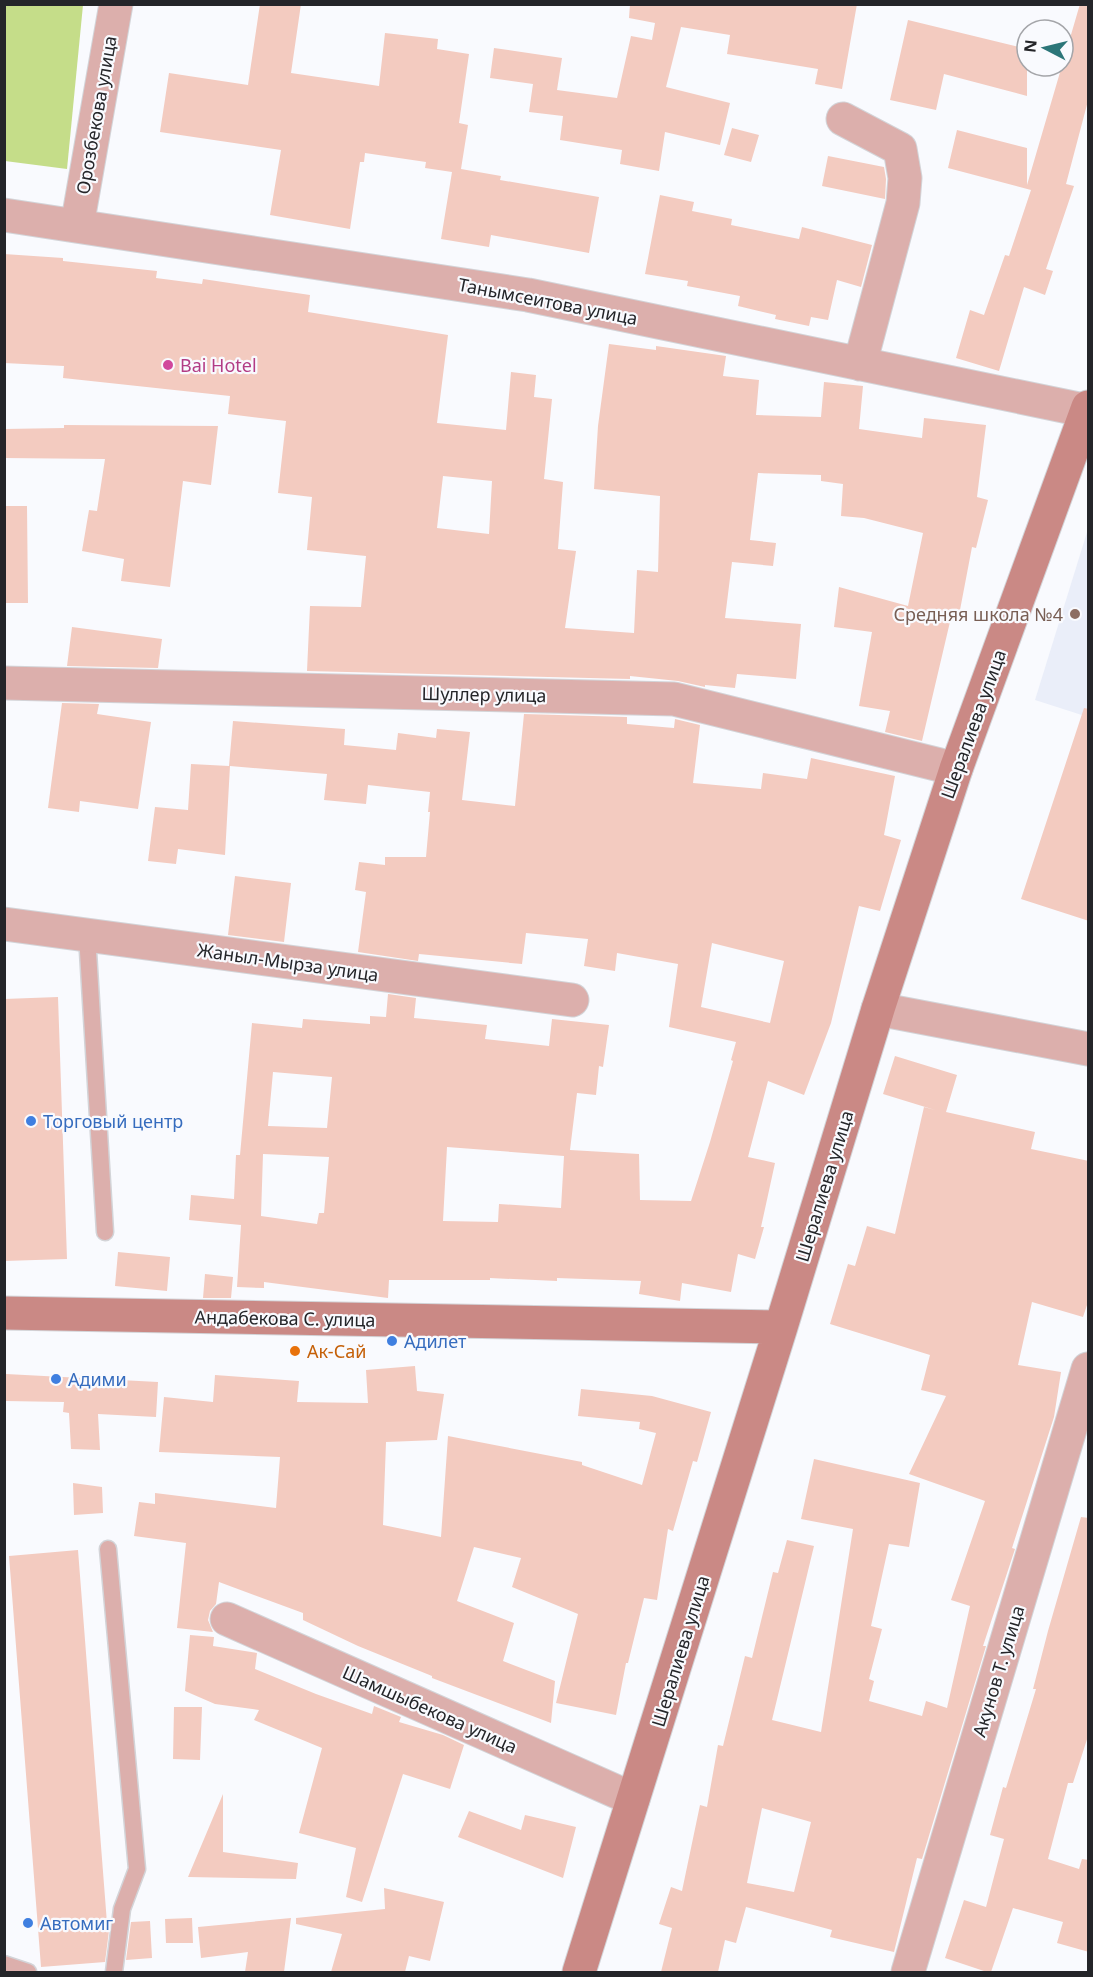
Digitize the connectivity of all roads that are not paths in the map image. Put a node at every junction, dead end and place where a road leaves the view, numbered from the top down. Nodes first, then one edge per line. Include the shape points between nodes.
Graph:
1 (116, 4) edge
2 (843, 119) dead end
3 (4, 215) edge
4 (77, 226) junction
5 (860, 364) junction
6 (1088, 409) edge
7 (4, 683) edge
8 (956, 768) junction
9 (4, 924) edge
10 (87, 935) junction
11 (572, 1000) dead end
12 (878, 1009) junction
13 (1089, 1049) edge
14 (105, 1232) dead end
15 (4, 1313) edge
16 (781, 1327) junction
17 (1089, 1369) edge
18 (108, 1549) dead end
19 (227, 1619) dead end
20 (633, 1799) junction
21 (4, 1964) edge
22 (28, 1972) edge
23 (114, 1972) edge
24 (579, 1972) edge
25 (908, 1972) edge

1 - 4 street, Орозбекова улица
2 - 5 street via 900,149 905,178 903,203
3 - 4 street, Танымсеитова улица
4 - 5 street, Танымсеитова улица via 528,295
5 - 6 street, Танымсеитова улица
6 - 8 street, Шералиева улица
7 - 8 street, Шуллер улица via 674,699
8 - 12 street, Шералиева улица
9 - 10 street, Жаныл-Мырза улица
10 - 11 street, Жаныл-Мырза улица
10 - 14 lane
12 - 13 street
12 - 16 street, Шералиева улица
15 - 16 street, Андабекова С. улица
16 - 20 street, Шералиева улица
17 - 25 street, Акунов Т. улица
18 - 23 lane via 137,1869 122,1909
19 - 20 street, Шамшыбекова улица
20 - 24 street, Шералиева улица
21 - 22 lane

